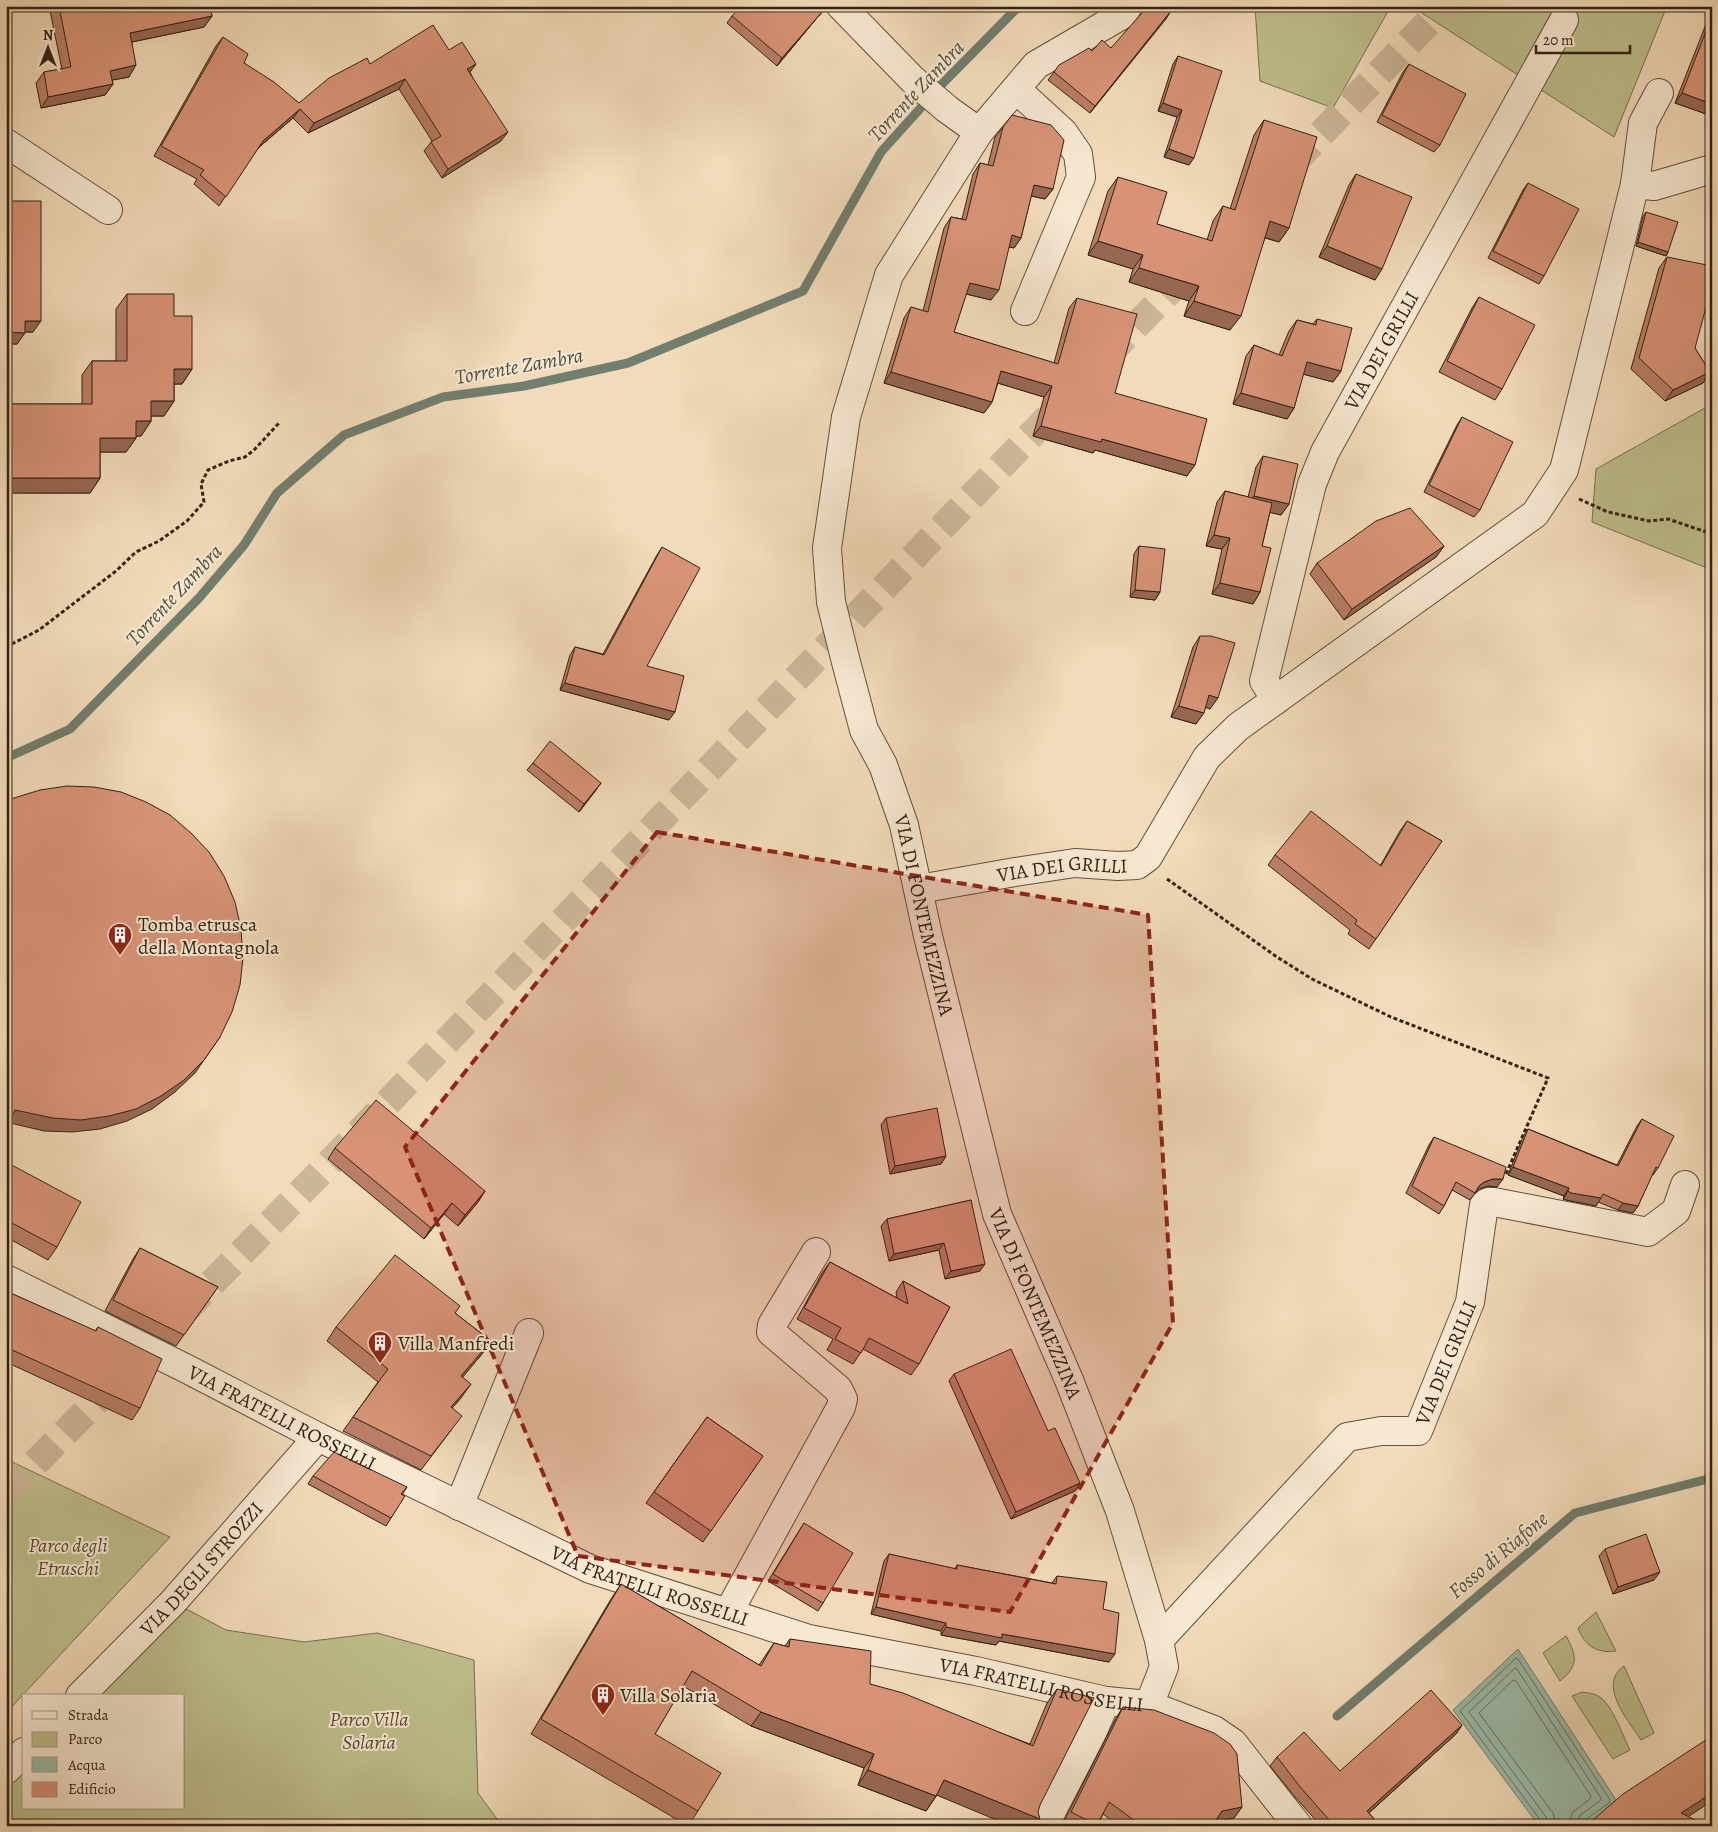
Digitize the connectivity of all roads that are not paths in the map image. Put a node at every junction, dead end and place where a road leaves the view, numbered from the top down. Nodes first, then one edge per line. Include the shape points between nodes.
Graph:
1 (841, 6) edge
2 (1128, 6) edge
3 (1564, 20) dead end
4 (1016, 89) junction
5 (1659, 93) dead end
6 (979, 132) junction
7 (6, 143) edge
8 (1712, 169) edge
9 (1635, 184) junction
10 (108, 210) dead end
11 (1025, 311) dead end
12 (1276, 700) junction
13 (919, 889) junction
14 (1685, 1185) dead end
15 (816, 1252) dead end
16 (6, 1279) edge
17 (528, 1333) dead end
18 (318, 1437) junction
19 (459, 1506) junction
20 (728, 1613) junction
21 (1159, 1640) junction
22 (82, 1694) edge
23 (1106, 1701) junction
24 (1149, 1705) junction
25 (22, 1754) edge
26 (6, 1770) edge
27 (1044, 1826) edge
28 (1298, 1826) edge

1 - 6 street via 913,80
2 - 4 street, VIA DI FONTEMEZZINA via 1122,14 1036,65
3 - 12 street, VIA DEI GRILLI via 1325,452 1312,484 1264,681
4 - 6 street, VIA DI FONTEMEZZINA
4 - 11 street via 1063,132 1078,154 1082,177
5 - 9 street, VIA DEI GRILLI via 1643,123
6 - 13 street, VIA DI FONTEMEZZINA via 889,275 846,416 827,548 831,602 864,730 883,765 904,825
7 - 10 street
8 - 9 street via 1654,186
9 - 12 street, VIA DEI GRILLI via 1564,470 1535,514
12 - 13 street, VIA DEI GRILLI via 1238,728 1207,757 1148,857 1137,865 1075,863
13 - 21 street, VIA DI FONTEMEZZINA via 943,1001 997,1214 1069,1380 1120,1511
14 - 21 street, VIA DEI GRILLI via 1676,1211 1648,1232 1494,1202 1484,1205 1470,1302 1418,1432 1381,1432 1347,1437
15 - 20 street via 772,1325 771,1332 838,1389 841,1407
16 - 18 street, VIA FRATELLI ROSSELLI
17 - 19 street
18 - 19 street, VIA FRATELLI ROSSELLI
18 - 22 street, VIA DEGLI STROZZI via 173,1602
19 - 20 street, VIA FRATELLI ROSSELLI via 590,1570
20 - 23 street, VIA FRATELLI ROSSELLI via 809,1639 976,1671
21 - 24 street, VIA DI FONTEMEZZINA via 1164,1667
23 - 24 street, VIA FRATELLI ROSSELLI
23 - 27 street
24 - 28 street, VIA FRATELLI ROSSELLI via 1214,1730 1233,1743
25 - 26 street

